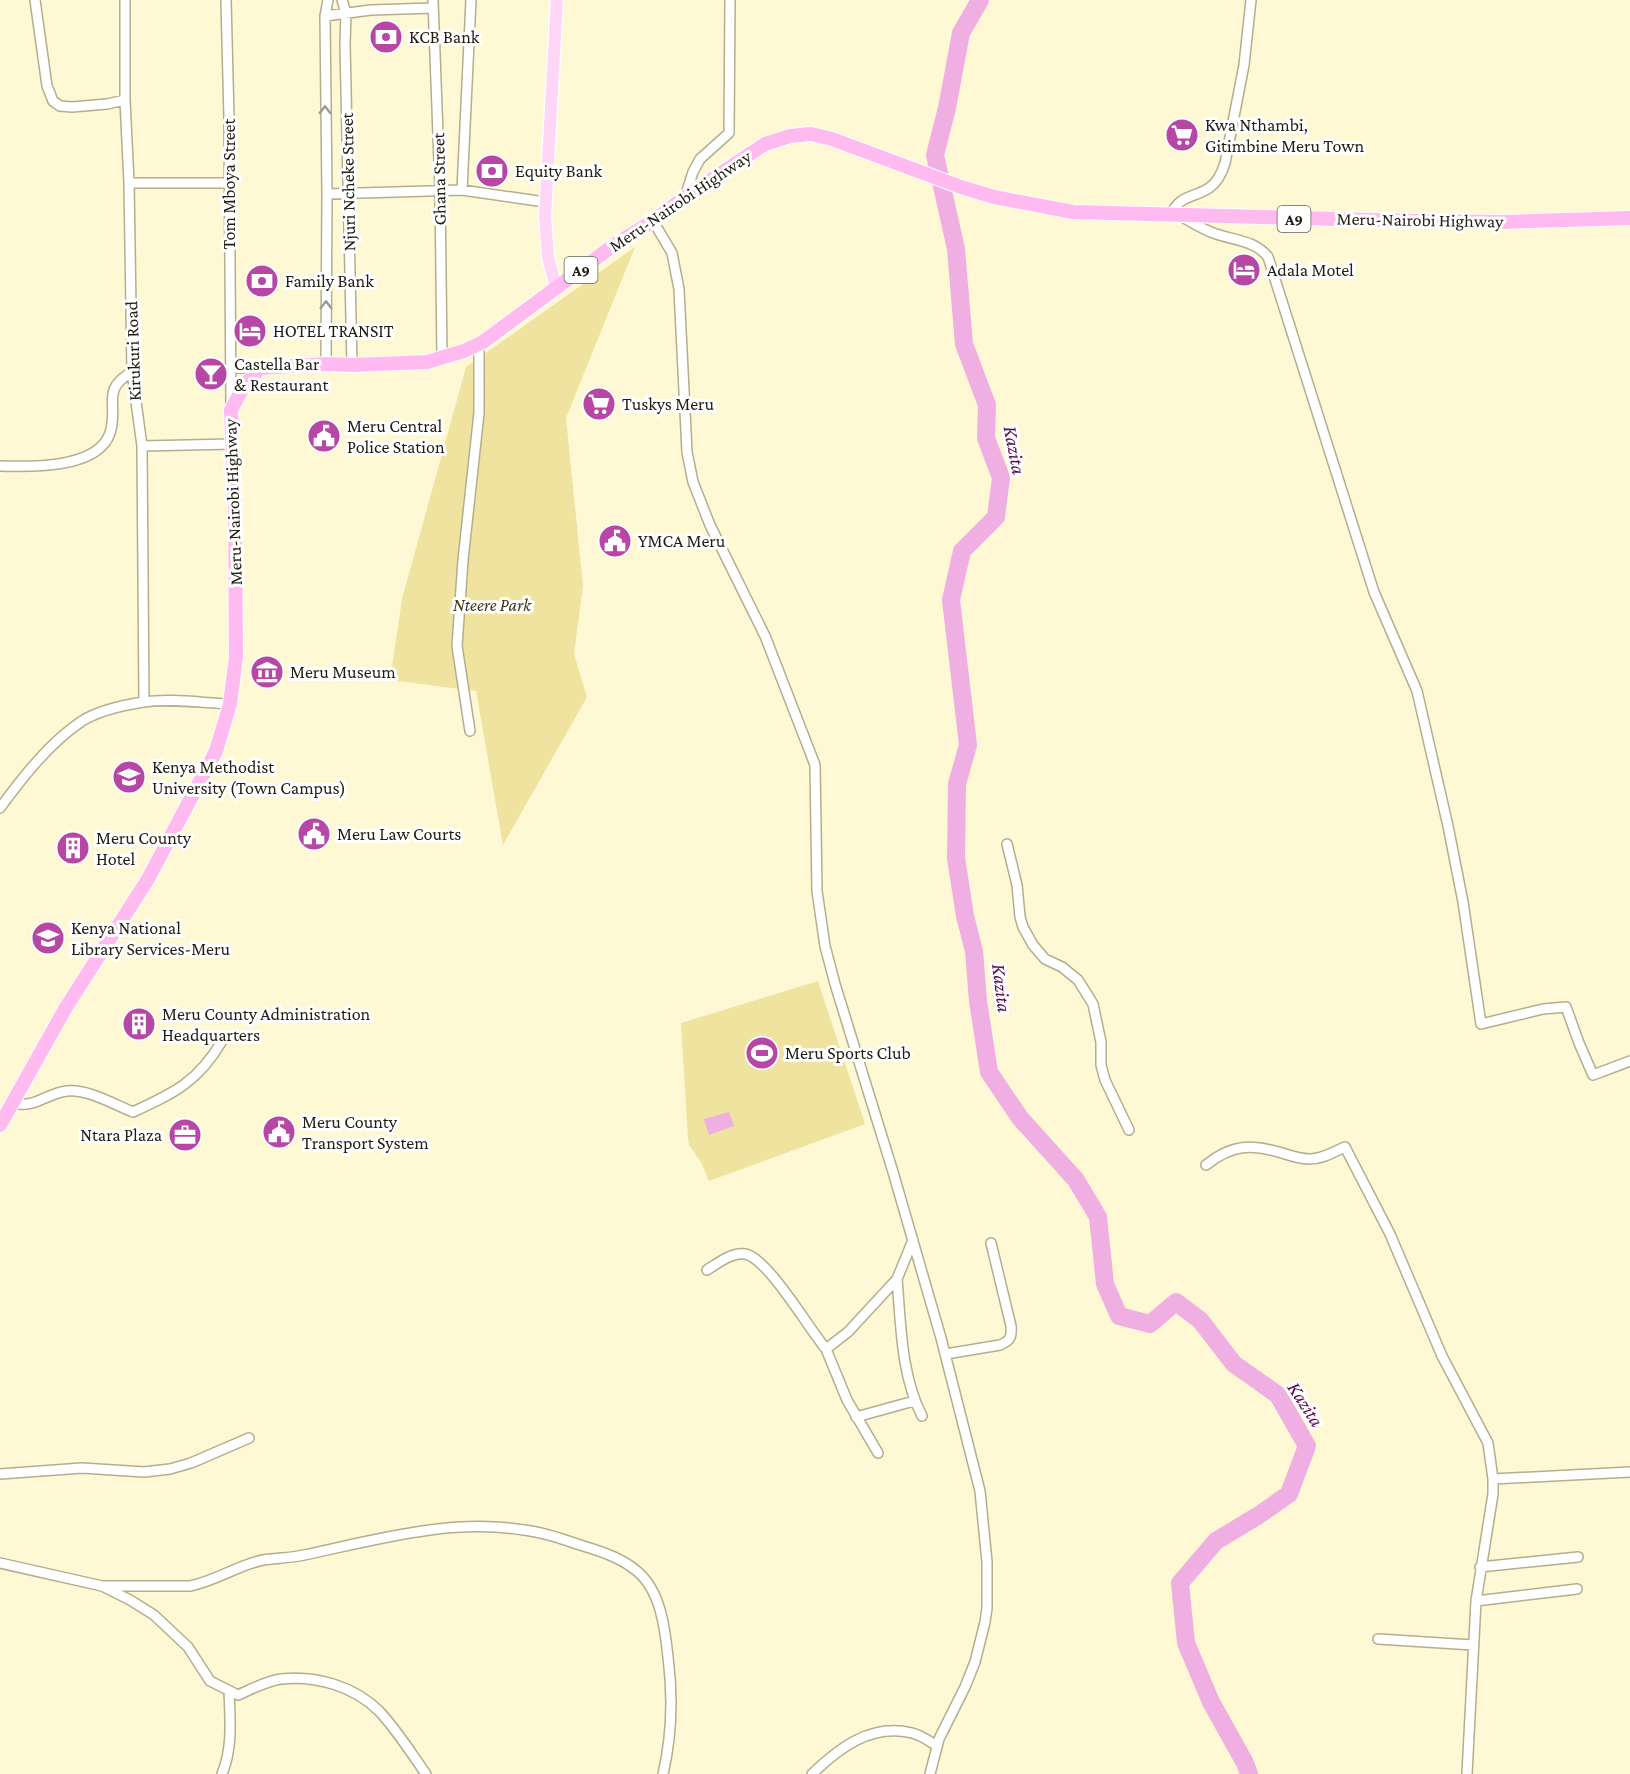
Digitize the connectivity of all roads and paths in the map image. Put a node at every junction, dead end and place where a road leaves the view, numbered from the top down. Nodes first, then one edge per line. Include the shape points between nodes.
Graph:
1 (35, 0) edge
2 (125, 0) edge
3 (226, 0) edge
4 (328, 0) edge
5 (342, 0) edge
6 (471, 0) edge
7 (557, 0) edge
8 (730, 0) edge
9 (1251, 0) edge
10 (433, 4) edge
11 (346, 13) junction
12 (325, 16) junction
13 (125, 100) junction
14 (129, 183) junction
15 (228, 183) junction
16 (440, 189) junction
17 (462, 189) junction
18 (327, 194) junction
19 (349, 194) junction
20 (685, 197) junction
21 (545, 202) junction
22 (1176, 216) junction
23 (1629, 220) edge
24 (653, 221) junction
25 (556, 288) junction
26 (479, 343) junction
27 (442, 358) junction
28 (326, 364) junction
29 (352, 365) junction
30 (230, 368) junction
31 (260, 368) junction
32 (132, 372) junction
33 (231, 410) junction
34 (232, 444) junction
35 (142, 446) junction
36 (0, 466) edge
37 (144, 702) junction
38 (230, 704) junction
39 (470, 731) dead end
40 (0, 808) edge
41 (1007, 844) dead end
42 (222, 1041) dead end
43 (1630, 1061) edge
44 (14, 1103) junction
45 (0, 1125) edge
46 (1128, 1130) dead end
47 (1206, 1165) dead end
48 (913, 1240) junction
49 (991, 1243) dead end
50 (707, 1270) dead end
51 (897, 1279) junction
52 (826, 1349) junction
53 (945, 1354) junction
54 (914, 1401) junction
55 (922, 1416) dead end
56 (856, 1417) junction
57 (249, 1438) dead end
58 (878, 1453) dead end
59 (1630, 1472) edge
60 (0, 1474) edge
61 (1494, 1479) junction
62 (1578, 1557) dead end
63 (0, 1563) edge
64 (1480, 1567) junction
65 (102, 1586) junction
66 (1577, 1589) dead end
67 (1476, 1601) junction
68 (1378, 1639) dead end
69 (1473, 1645) junction
70 (229, 1691) junction
71 (937, 1746) junction
72 (222, 1774) edge
73 (426, 1774) edge
74 (663, 1774) edge
75 (812, 1774) edge
76 (930, 1774) edge
77 (1467, 1774) edge

1 - 13 street via 47,86 53,101 72,107
2 - 13 street, Kirukuri Road
3 - 15 street, Tom Mboya Street
4 - 12 street, Njuri Ncheke Street
5 - 11 street, Njuri Ncheke Street
6 - 17 street
7 - 21 main road
8 - 20 street via 729,133 700,159
9 - 22 street via 1244,65 1220,178 1210,188 1180,201
10 - 11 street
10 - 16 street, Ghana Street
11 - 12 street
11 - 19 street, Njuri Ncheke Street
18 -> 12 street, Njuri Ncheke Street
13 - 14 street, Kirukuri Road
14 - 15 street
14 - 32 street, Kirukuri Road
15 - 30 street, Tom Mboya Street
16 - 17 street
16 - 19 street
16 - 27 street, Ghana Street
17 - 21 street
18 - 19 street
28 -> 18 street, Njuri Ncheke Street
19 - 29 street, Njuri Ncheke Street
20 - 22 highway, Meru-Nairobi Highway / A9 via 765,144 811,134 961,187 1033,206 1073,212
20 - 24 highway, Meru-Nairobi Highway / A9
21 - 25 main road via 548,256
22 - 23 highway, Meru-Nairobi Highway / A9 via 1491,222
22 - 43 street via 1254,246 1268,257 1374,592 1417,692 1457,870 1481,1024 1566,1007 1593,1075
24 - 25 highway, Meru-Nairobi Highway / A9
24 - 48 street via 672,253 679,290 687,452 693,482 765,636 815,765 817,891 825,946
25 - 26 highway, Meru-Nairobi Highway / A9
26 - 27 highway, Meru-Nairobi Highway / A9
26 - 39 street via 479,414 457,646
27 - 29 highway, Meru-Nairobi Highway / A9
28 - 29 highway, Meru-Nairobi Highway / A9
28 - 31 highway, Meru-Nairobi Highway / A9
30 - 31 street
30 - 33 street, Tom Mboya Street
31 - 33 highway, Meru-Nairobi Highway
32 - 35 street, Kirukuri Road
32 - 36 street via 114,385 110,433 103,446 79,459 36,467
33 - 34 highway, Meru-Nairobi Highway
34 - 35 street
34 - 38 highway, Meru-Nairobi Highway via 236,657
35 - 37 street, Kirukuri Road
37 - 38 street
37 - 40 street via 83,720 25,774
38 - 44 highway, Meru-Nairobi Highway via 216,751 197,789
41 - 46 street via 1023,927 1045,958 1078,980 1093,1004 1105,1080
42 - 44 street via 194,1078 172,1094 133,1112 79,1091 65,1091 30,1104
44 - 45 highway, Meru-Nairobi Highway
47 - 61 street via 1242,1146 1306,1159 1345,1147 1390,1234 1442,1356 1488,1443
48 - 51 street
48 - 53 street
49 - 53 street via 1012,1335 1000,1345
50 - 52 street via 744,1253 760,1261
51 - 52 street via 848,1332
51 - 54 street
52 - 56 street
53 - 71 street via 980,1491 987,1608 975,1662
54 - 55 street
54 - 56 street
56 - 58 street
57 - 60 street via 170,1469 144,1472 82,1468
59 - 61 street
61 - 64 street
62 - 64 street
63 - 65 street
64 - 67 street
65 - 70 street via 154,1615 188,1647 210,1681
65 - 74 street via 190,1586 264,1560 303,1556 418,1532 480,1527 525,1530 604,1552 640,1573 661,1612 672,1696
66 - 67 street
67 - 69 street
68 - 69 street
69 - 77 street
70 - 72 street via 231,1724
70 - 73 street via 238,1695 280,1679 338,1685 378,1710
71 - 75 street via 913,1733 864,1735
71 - 76 street

